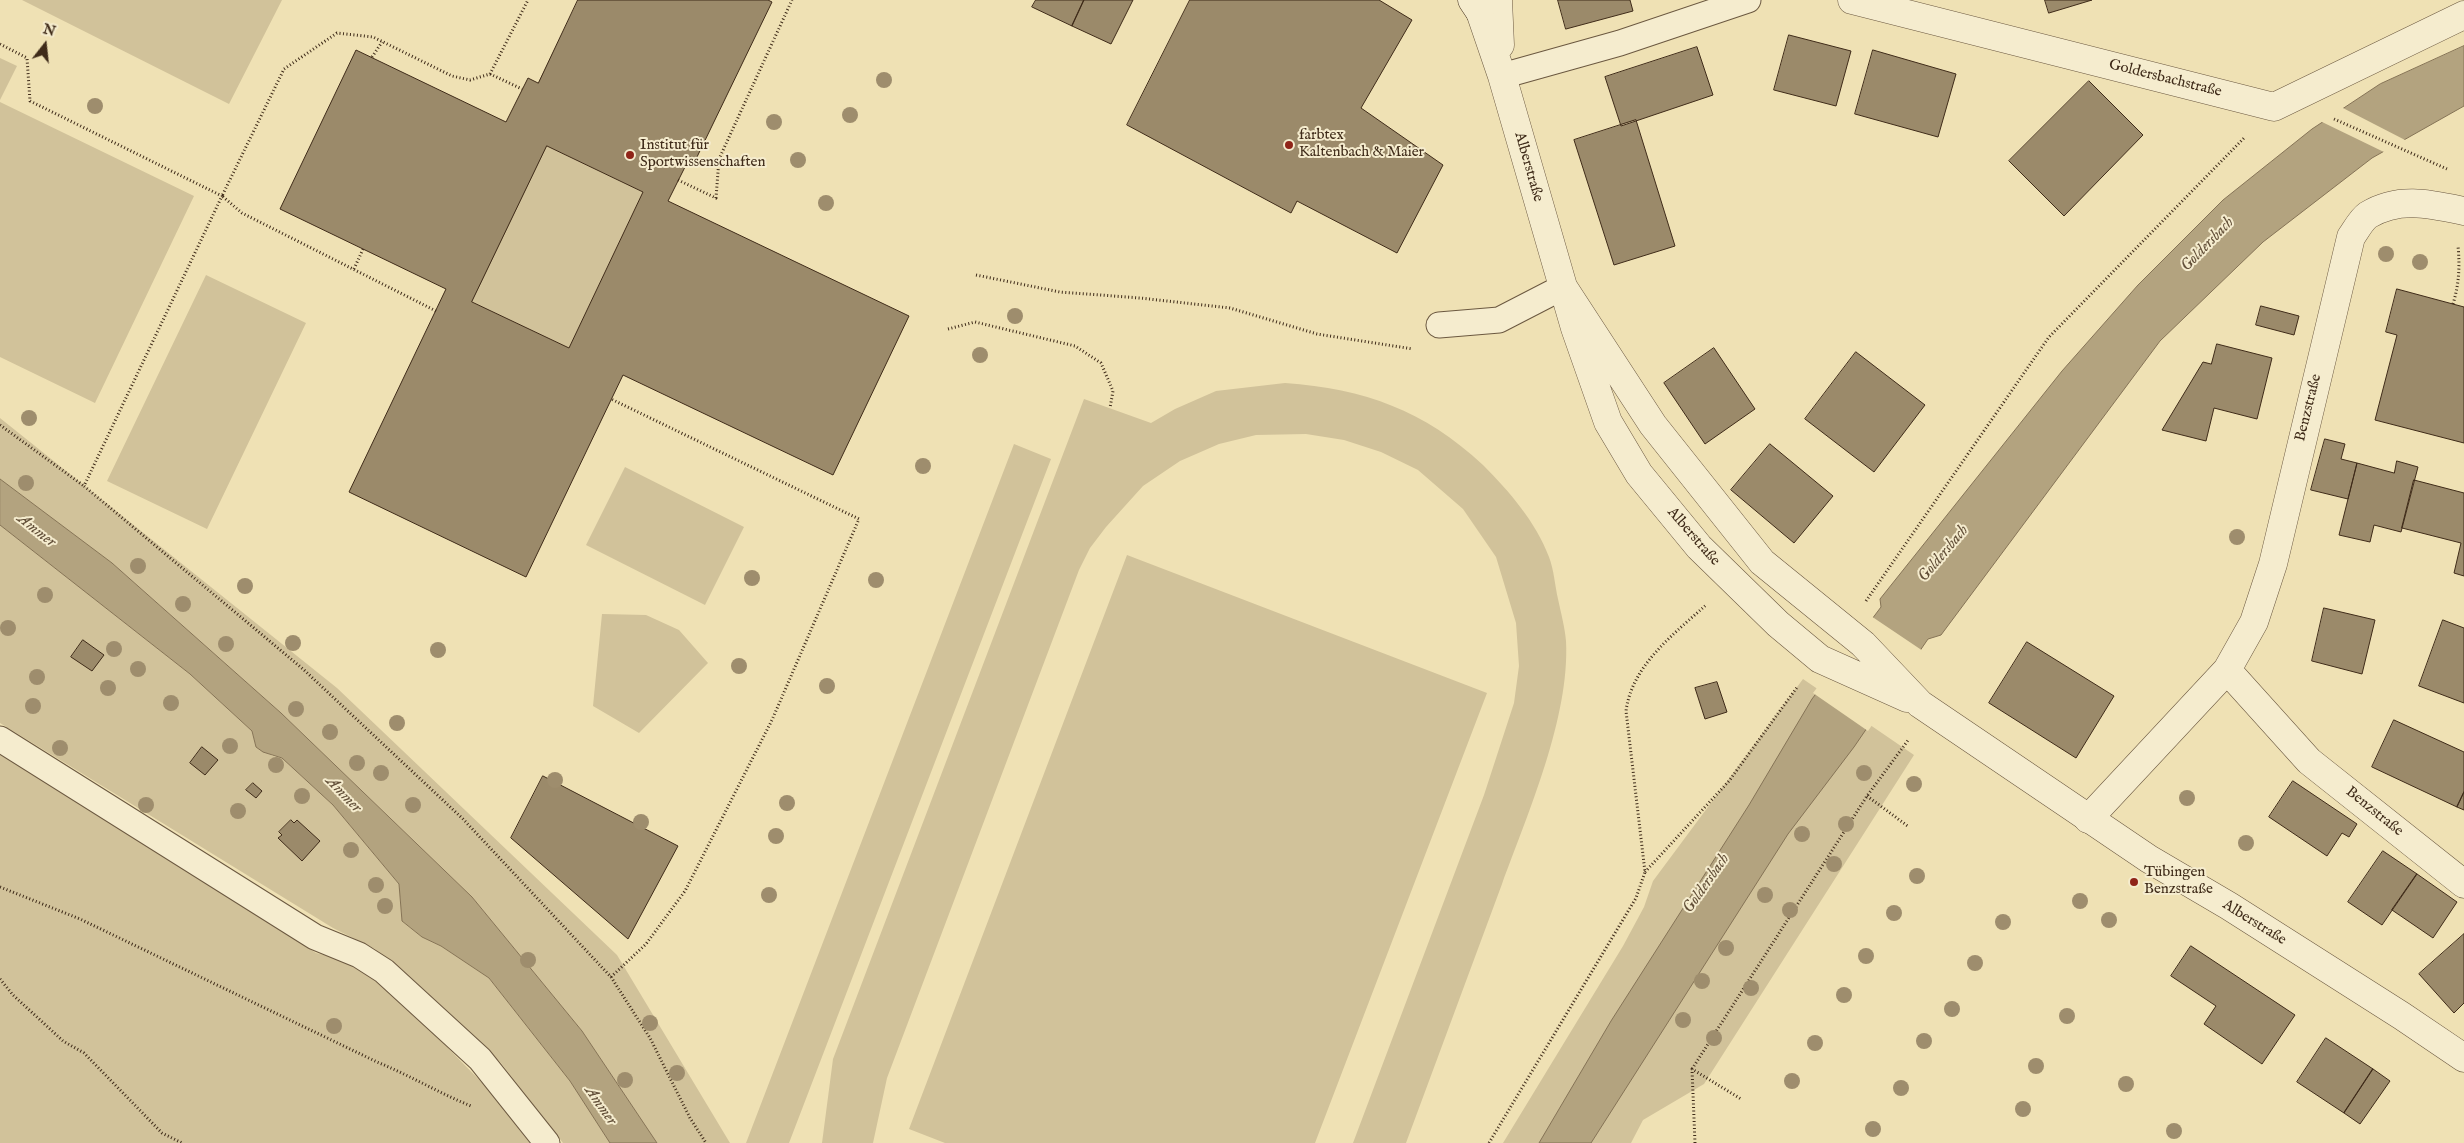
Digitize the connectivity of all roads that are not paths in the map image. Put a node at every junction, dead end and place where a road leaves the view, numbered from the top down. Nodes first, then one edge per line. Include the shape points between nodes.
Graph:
1 (1748, 0) edge
2 (1852, 0) edge
3 (1482, 3) edge
4 (2464, 15) edge
5 (1502, 76) junction
6 (2451, 208) edge
7 (1563, 287) junction
8 (1439, 325) dead end
9 (2227, 670) junction
10 (1925, 707) junction
11 (0, 740) edge
12 (2088, 818) junction
13 (2464, 884) edge
14 (2464, 1058) edge
15 (547, 1143) edge

1 - 5 lane via 1620,43
2 - 4 street, Goldersbachstraße via 2274,107
3 - 5 street, Alberstraße
5 - 7 street, Alberstraße
6 - 9 street, Benzstraße via 2398,203 2367,216 2351,237 2273,564 2254,622
7 - 8 lane via 1499,320
7 - 10 street, Alberstraße via 1653,425 1762,562 1854,637
7 - 10 street, Alberstraße via 1608,422 1639,474 1699,546 1734,584 1823,660
9 - 12 street, Benzstraße
9 - 13 street, Benzstraße via 2309,761
10 - 12 street, Alberstraße
11 - 15 lane via 315,937 359,955 384,971 480,1059
12 - 14 street, Alberstraße

